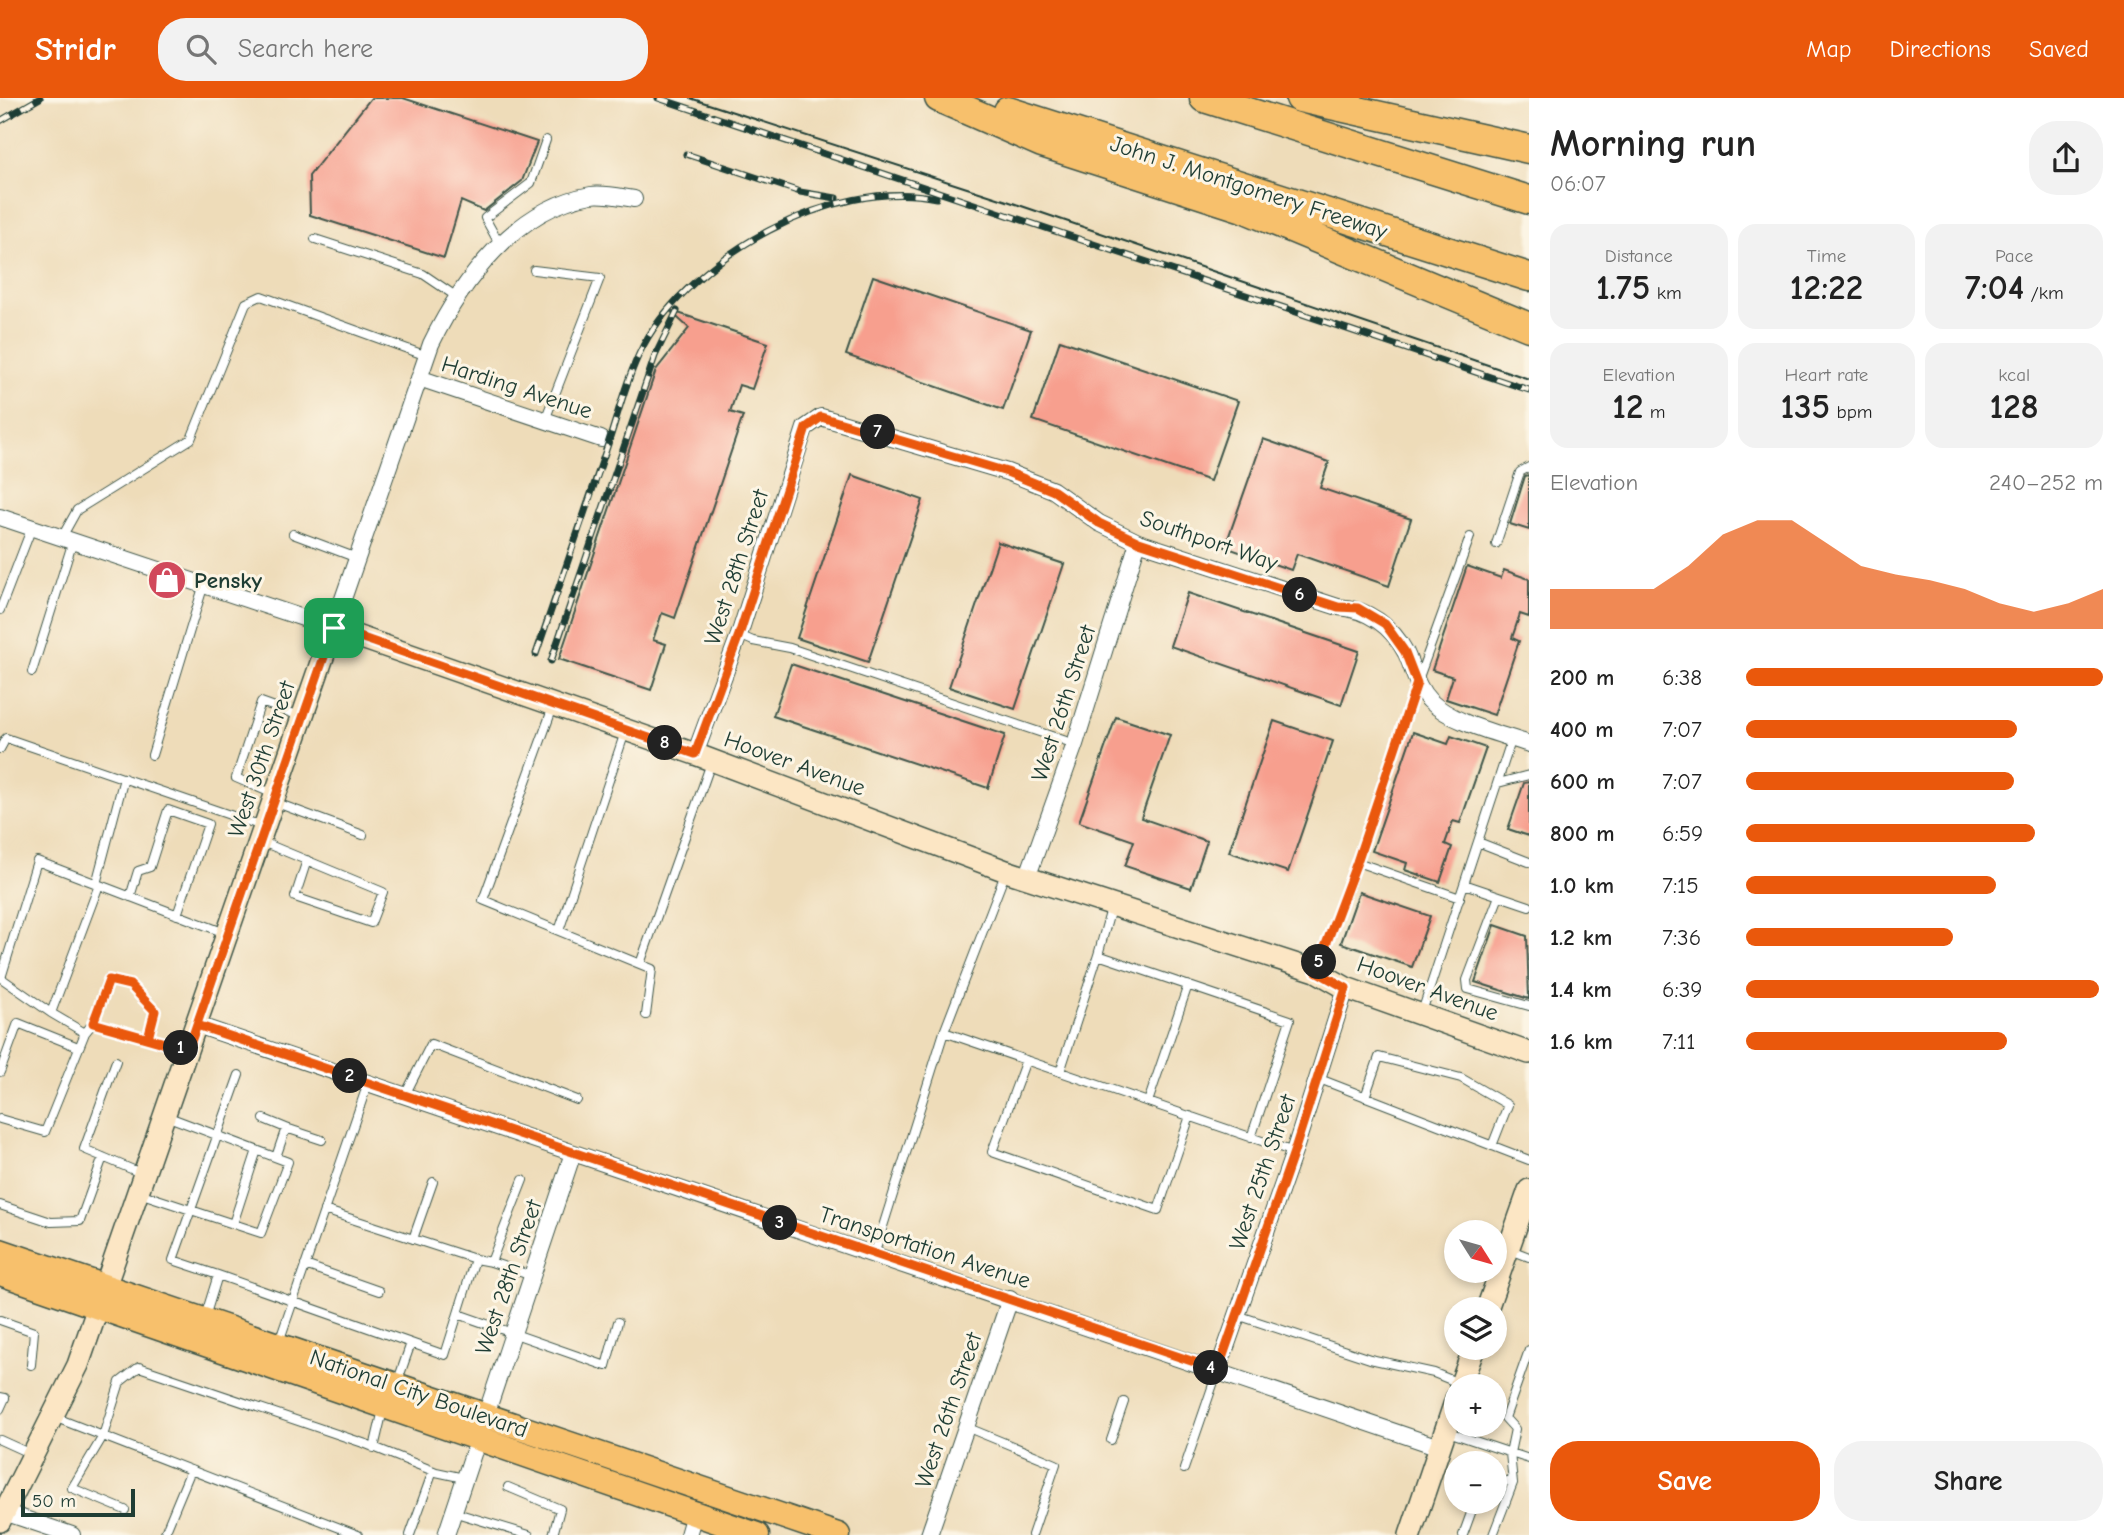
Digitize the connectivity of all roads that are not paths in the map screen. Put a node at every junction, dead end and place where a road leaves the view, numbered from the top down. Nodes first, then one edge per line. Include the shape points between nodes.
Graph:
1 (939, 98) edge
2 (968, 98) edge
3 (1204, 98) edge
4 (1300, 98) edge
5 (546, 139) dead end
6 (1529, 149) edge
7 (634, 199) dead end
8 (1529, 200) edge
9 (315, 239) dead end
10 (500, 245) junction
11 (534, 270) dead end
12 (1529, 277) edge
13 (457, 297) junction
14 (1529, 327) edge
15 (427, 356) junction
16 (419, 378) junction
17 (545, 420) junction
18 (838, 420) joint
19 (601, 439) dead end
20 (1529, 467) edge
21 (0, 517) edge
22 (32, 527) junction
23 (293, 534) dead end
24 (1470, 537) dead end
25 (67, 539) junction
26 (1139, 542) junction
27 (1496, 544) dead end
28 (358, 558) junction
29 (204, 584) junction
30 (4, 590) edge
31 (0, 610) edge
32 (334, 628) junction
33 (739, 635) junction
34 (32, 672) dead end
35 (1417, 683) junction
36 (554, 704) junction
37 (303, 717) junction
38 (626, 729) junction
39 (1513, 738) junction
40 (1075, 744) junction
41 (1529, 744) edge
42 (0, 749) edge
43 (152, 755) dead end
44 (704, 757) junction
45 (1529, 775) edge
46 (124, 778) junction
47 (1498, 783) junction
48 (275, 798) junction
49 (263, 834) junction
50 (363, 835) dead end
51 (1478, 842) junction
52 (307, 860) junction
53 (1357, 862) junction
54 (1529, 862) edge
55 (1006, 871) junction
56 (1027, 878) junction
57 (98, 884) junction
58 (1464, 884) junction
59 (1499, 896) junction
60 (130, 897) junction
61 (1460, 898) junction
62 (1112, 905) junction
63 (1529, 906) edge
64 (177, 915) junction
65 (559, 931) junction
66 (228, 934) junction
67 (1098, 955) junction
68 (640, 964) junction
69 (1316, 971) junction
70 (1188, 985) junction
71 (1346, 988) junction
72 (1529, 1006) edge
73 (51, 1013) junction
74 (646, 1015) dead end
75 (1422, 1015) junction
76 (93, 1023) junction
77 (197, 1025) junction
78 (944, 1032) junction
79 (85, 1033) junction
80 (148, 1038) junction
81 (78, 1047) junction
82 (188, 1050) junction
83 (1529, 1053) edge
84 (1026, 1060) junction
85 (116, 1061) dead end
86 (0, 1070) edge
87 (1060, 1072) junction
88 (239, 1075) dead end
89 (1317, 1078) junction
90 (368, 1082) junction
91 (405, 1095) junction
92 (1365, 1097) junction
93 (577, 1100) dead end
94 (1148, 1102) junction
95 (166, 1116) junction
96 (1190, 1116) junction
97 (0, 1119) edge
98 (264, 1119) dead end
99 (286, 1128) junction
100 (217, 1136) junction
101 (1251, 1138) junction
102 (322, 1140) dead end
103 (1492, 1146) junction
104 (257, 1150) junction
105 (1294, 1152) junction
106 (573, 1153) junction
107 (103, 1157) junction
108 (276, 1157) junction
109 (1529, 1160) edge
110 (523, 1180) dead end
111 (433, 1182) dead end
112 (142, 1184) junction
113 (1529, 1190) edge
114 (0, 1205) edge
115 (190, 1209) junction
116 (324, 1210) junction
117 (233, 1224) junction
118 (413, 1239) junction
119 (1508, 1249) junction
120 (0, 1251) edge
121 (873, 1255) junction
122 (1529, 1257) edge
123 (475, 1259) junction
124 (491, 1262) junction
125 (305, 1265) junction
126 (0, 1273) edge
127 (218, 1275) junction
128 (532, 1276) junction
129 (379, 1291) dead end
130 (103, 1297) junction
131 (1491, 1297) edge
132 (1010, 1299) junction
133 (292, 1303) junction
134 (458, 1314) junction
135 (1237, 1315) junction
136 (0, 1320) edge
137 (204, 1320) junction
138 (618, 1322) dead end
139 (512, 1334) junction
140 (411, 1343) junction
141 (278, 1345) junction
142 (1529, 1350) edge
143 (31, 1366) dead end
144 (1218, 1370) junction
145 (1444, 1380) edge
146 (397, 1385) junction
147 (0, 1396) edge
148 (1124, 1402) dead end
149 (384, 1407) junction
150 (0, 1409) edge
151 (485, 1415) junction
152 (52, 1417) junction
153 (966, 1427) junction
154 (1444, 1433) edge
155 (103, 1436) junction
156 (477, 1439) junction
157 (1442, 1439) junction
158 (0, 1440) edge
159 (1111, 1440) dead end
160 (374, 1448) junction
161 (1510, 1453) junction
162 (33, 1455) junction
163 (1528, 1455) edge
164 (1184, 1469) dead end
165 (191, 1470) junction
166 (433, 1471) junction
167 (464, 1478) junction
168 (1507, 1481) edge
169 (1513, 1483) junction
170 (508, 1487) dead end
171 (125, 1510) dead end
172 (453, 1512) junction
173 (1471, 1514) edge
174 (2, 1516) edge
175 (691, 1525) edge
176 (72, 1535) edge
177 (164, 1535) edge
178 (358, 1535) edge
179 (411, 1535) edge
180 (446, 1535) edge
181 (529, 1535) edge
182 (553, 1535) edge
183 (757, 1535) edge
184 (838, 1535) edge
185 (929, 1535) edge
186 (1031, 1535) edge
187 (1410, 1535) edge
188 (1463, 1535) edge
189 (1493, 1535) edge

1 - 14 highway via 1042,143 1243,208
2 - 12 highway, John J. Montgomery Freeway
3 - 8 highway
4 - 6 highway
5 - 10 lane via 531,183 485,218
7 - 10 street, West 30th Street via 593,194 559,205
9 - 13 lane via 423,274
10 - 13 street, West 30th Street
11 - 17 lane via 600,278
13 - 15 street, West 30th Street
15 - 16 street, West 30th Street
15 - 25 lane via 261,296 246,303 191,439 77,510
16 - 17 street, Harding Avenue
16 - 28 street, West 30th Street
17 - 19 street, Harding Avenue
18 - 26 street, Southport Way via 1042,486 1099,523
18 - 33 street, West 28th Street via 821,417 806,428
20 - 27 lane via 1520,472
21 - 22 street, Hoover Avenue
22 - 25 street, Hoover Avenue
22 - 30 lane
23 - 28 lane
24 - 35 lane
25 - 29 street, Hoover Avenue
25 - 34 lane
26 - 35 street, Southport Way via 1338,607 1358,608 1385,624 1405,652
26 - 40 street, West 26th Street
28 - 32 street, West 30th Street
29 - 32 street, Hoover Avenue
29 - 43 lane
30 - 31 lane
32 - 36 street, Hoover Avenue
32 - 37 street, West 30th Street
33 - 40 lane
33 - 44 street, West 28th Street
35 - 39 street, Southport Way via 1431,702 1458,718
35 - 53 lane
36 - 38 street, Hoover Avenue
36 - 65 lane via 483,900
37 - 48 street, West 30th Street
37 - 48 lane via 261,702 236,778
38 - 44 street, Hoover Avenue
38 - 65 lane
39 - 41 street, Southport Way
39 - 47 lane
40 - 56 street, West 26th Street
42 - 46 lane via 6,738
44 - 55 street, Hoover Avenue
44 - 68 lane
45 - 47 lane
46 - 49 lane
46 - 57 lane
47 - 51 lane
48 - 49 street, West 30th Street
48 - 50 lane
49 - 52 lane
49 - 66 street, West 30th Street
51 - 54 lane
51 - 58 lane
52 - 52 lane via 383,892 371,923 295,897
53 - 61 lane
53 - 69 lane
55 - 56 street, Hoover Avenue
55 - 78 lane
56 - 62 street, Hoover Avenue
57 - 60 lane
57 - 73 lane
57 - 73 lane via 37,861 1,978
58 - 59 lane
58 - 61 lane
59 - 63 lane
59 - 72 lane via 1467,980 1468,989
60 - 64 lane
60 - 64 lane via 138,871 150,867 168,810 208,824
61 - 75 lane
62 - 67 lane
62 - 69 street, Hoover Avenue
64 - 66 lane
65 - 68 lane
66 - 77 street, West 30th Street
67 - 70 lane
67 - 87 lane
68 - 74 lane via 652,970
69 - 71 street, Hoover Avenue
70 - 94 lane
70 - 101 lane via 1290,1020
71 - 75 street, Hoover Avenue
71 - 89 street, West 25th Street
73 - 79 lane
75 - 83 street, Hoover Avenue
76 - 79 lane
76 - 80 lane
76 - 80 lane via 109,980 130,985 155,1011
77 - 82 street, West 30th Street
77 - 90 street, Transportation Avenue
78 - 84 lane
78 - 121 lane
79 - 81 lane
80 - 82 lane
81 - 86 lane via 18,1023
81 - 97 lane via 45,1132
82 - 95 street, West 30th Street
84 - 87 lane
84 - 96 lane via 992,1152 1158,1210
85 - 107 lane via 84,1149
87 - 94 lane
88 - 100 lane
89 - 92 lane
89 - 105 street, West 25th Street
90 - 91 street, Transportation Avenue
90 - 116 lane
91 - 93 lane via 431,1044
91 - 106 street, Transportation Avenue
92 - 103 lane
92 - 103 lane via 1379,1057 1461,1078 1508,1105
94 - 96 lane
95 - 100 lane
95 - 112 street, West 30th Street
96 - 101 lane
98 - 99 lane
99 - 102 lane
99 - 108 lane
100 - 104 lane
100 - 115 lane
101 - 105 lane
103 - 109 lane
104 - 108 lane
104 - 117 lane
105 - 135 street, West 25th Street
106 - 121 street, Transportation Avenue
106 - 128 street, West 28th Street
107 - 112 lane
107 - 114 lane via 80,1221 51,1222
108 - 117 lane via 288,1161 261,1233
110 - 124 lane
111 - 118 lane
112 - 115 lane
112 - 130 street, West 30th Street
113 - 119 street
115 - 117 lane
115 - 127 lane via 173,1260
116 - 118 lane
116 - 125 lane
118 - 123 lane
119 - 122 lane
119 - 131 street
120 - 130 main road, National City Boulevard
121 - 132 street, Transportation Avenue
123 - 124 lane
123 - 134 lane
124 - 128 lane
125 - 129 lane
125 - 133 lane
126 - 130 main road, National City Boulevard
127 - 133 lane
127 - 137 lane
128 - 139 street, West 28th Street
130 - 137 main road, National City Boulevard
130 - 149 main road, National City Boulevard
130 - 152 street, West 30th Street via 78,1365
132 - 144 street, Transportation Avenue
132 - 153 street, West 26th Street
133 - 140 lane
133 - 141 lane
134 - 139 lane
134 - 140 lane via 445,1355
135 - 144 street, West 25th Street
135 - 145 lane via 1370,1359 1434,1373
136 - 143 lane via 34,1332
137 - 141 main road, National City Boulevard
138 - 139 lane via 606,1366
139 - 151 street, West 28th Street
140 - 146 lane
141 - 146 main road, National City Boulevard
142 - 161 lane via 1506,1418 1515,1429
144 - 157 street, Transportation Avenue
144 - 164 lane
146 - 151 main road, National City Boulevard
147 - 150 lane via 5,1398
148 - 159 lane
149 - 156 main road, National City Boulevard
149 - 160 lane
151 - 156 street, West 28th Street
151 - 184 main road, National City Boulevard
152 - 155 lane
152 - 162 street, West 30th Street
153 - 185 street, West 26th Street
153 - 186 lane via 1056,1464
154 - 157 street
155 - 160 lane via 120,1382 139,1367
155 - 165 lane
155 - 171 lane via 72,1488
156 - 167 street, West 28th Street
156 - 175 main road, National City Boulevard
157 - 161 lane
157 - 187 street
158 - 162 lane
160 - 166 lane
161 - 163 lane
161 - 169 lane
162 - 174 street, West 30th Street
165 - 177 lane
165 - 178 lane
166 - 167 lane
166 - 179 lane
167 - 172 street, West 28th Street
168 - 169 lane
169 - 189 lane
170 - 182 lane via 560,1509
172 - 180 street, West 28th Street
172 - 181 lane
173 - 188 lane
174 - 176 street
175 - 183 main road, National City Boulevard

